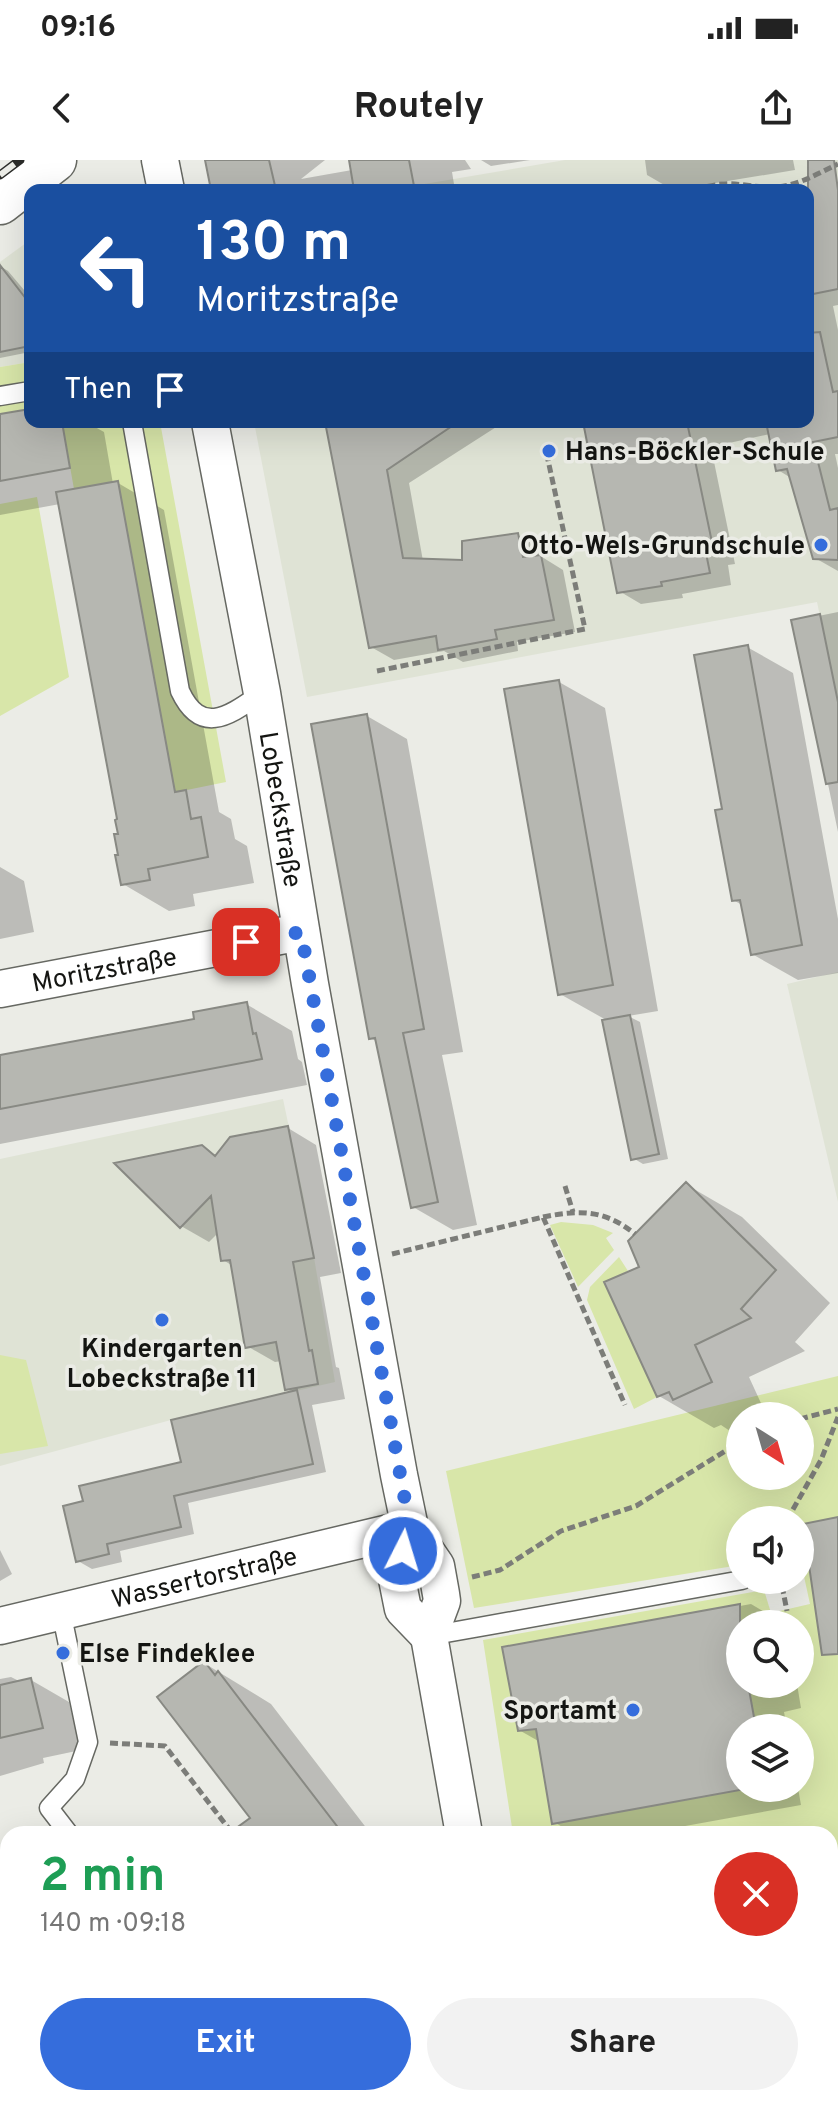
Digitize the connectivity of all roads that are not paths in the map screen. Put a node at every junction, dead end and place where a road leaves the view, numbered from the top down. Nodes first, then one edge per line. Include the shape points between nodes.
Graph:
1 (54, 160) edge
2 (160, 160) edge
3 (165, 184) edge
4 (0, 202) edge
5 (24, 392) edge
6 (0, 396) edge
7 (133, 428) edge
8 (211, 428) edge
9 (262, 693) junction
10 (301, 932) junction
11 (0, 989) edge
12 (410, 1528) junction
13 (726, 1583) edge
14 (61, 1611) junction
15 (0, 1626) edge
16 (429, 1636) junction
17 (63, 1826) edge
18 (463, 1826) edge

1 - 4 main road
2 - 3 street
5 - 6 lane
7 - 9 lane via 180,691 201,717 213,718 229,715
8 - 9 street, Lobeckstraße
9 - 10 street, Lobeckstraße
10 - 11 street, Moritzstraße
10 - 12 street, Lobeckstraße
12 - 14 street, Wassertorstraße
12 - 16 street, Lobeckstraße via 436,1566 441,1594
13 - 16 lane
14 - 15 street, Wassertorstraße
14 - 17 lane via 88,1742 75,1779 49,1808
16 - 18 street, Lobeckstraße

